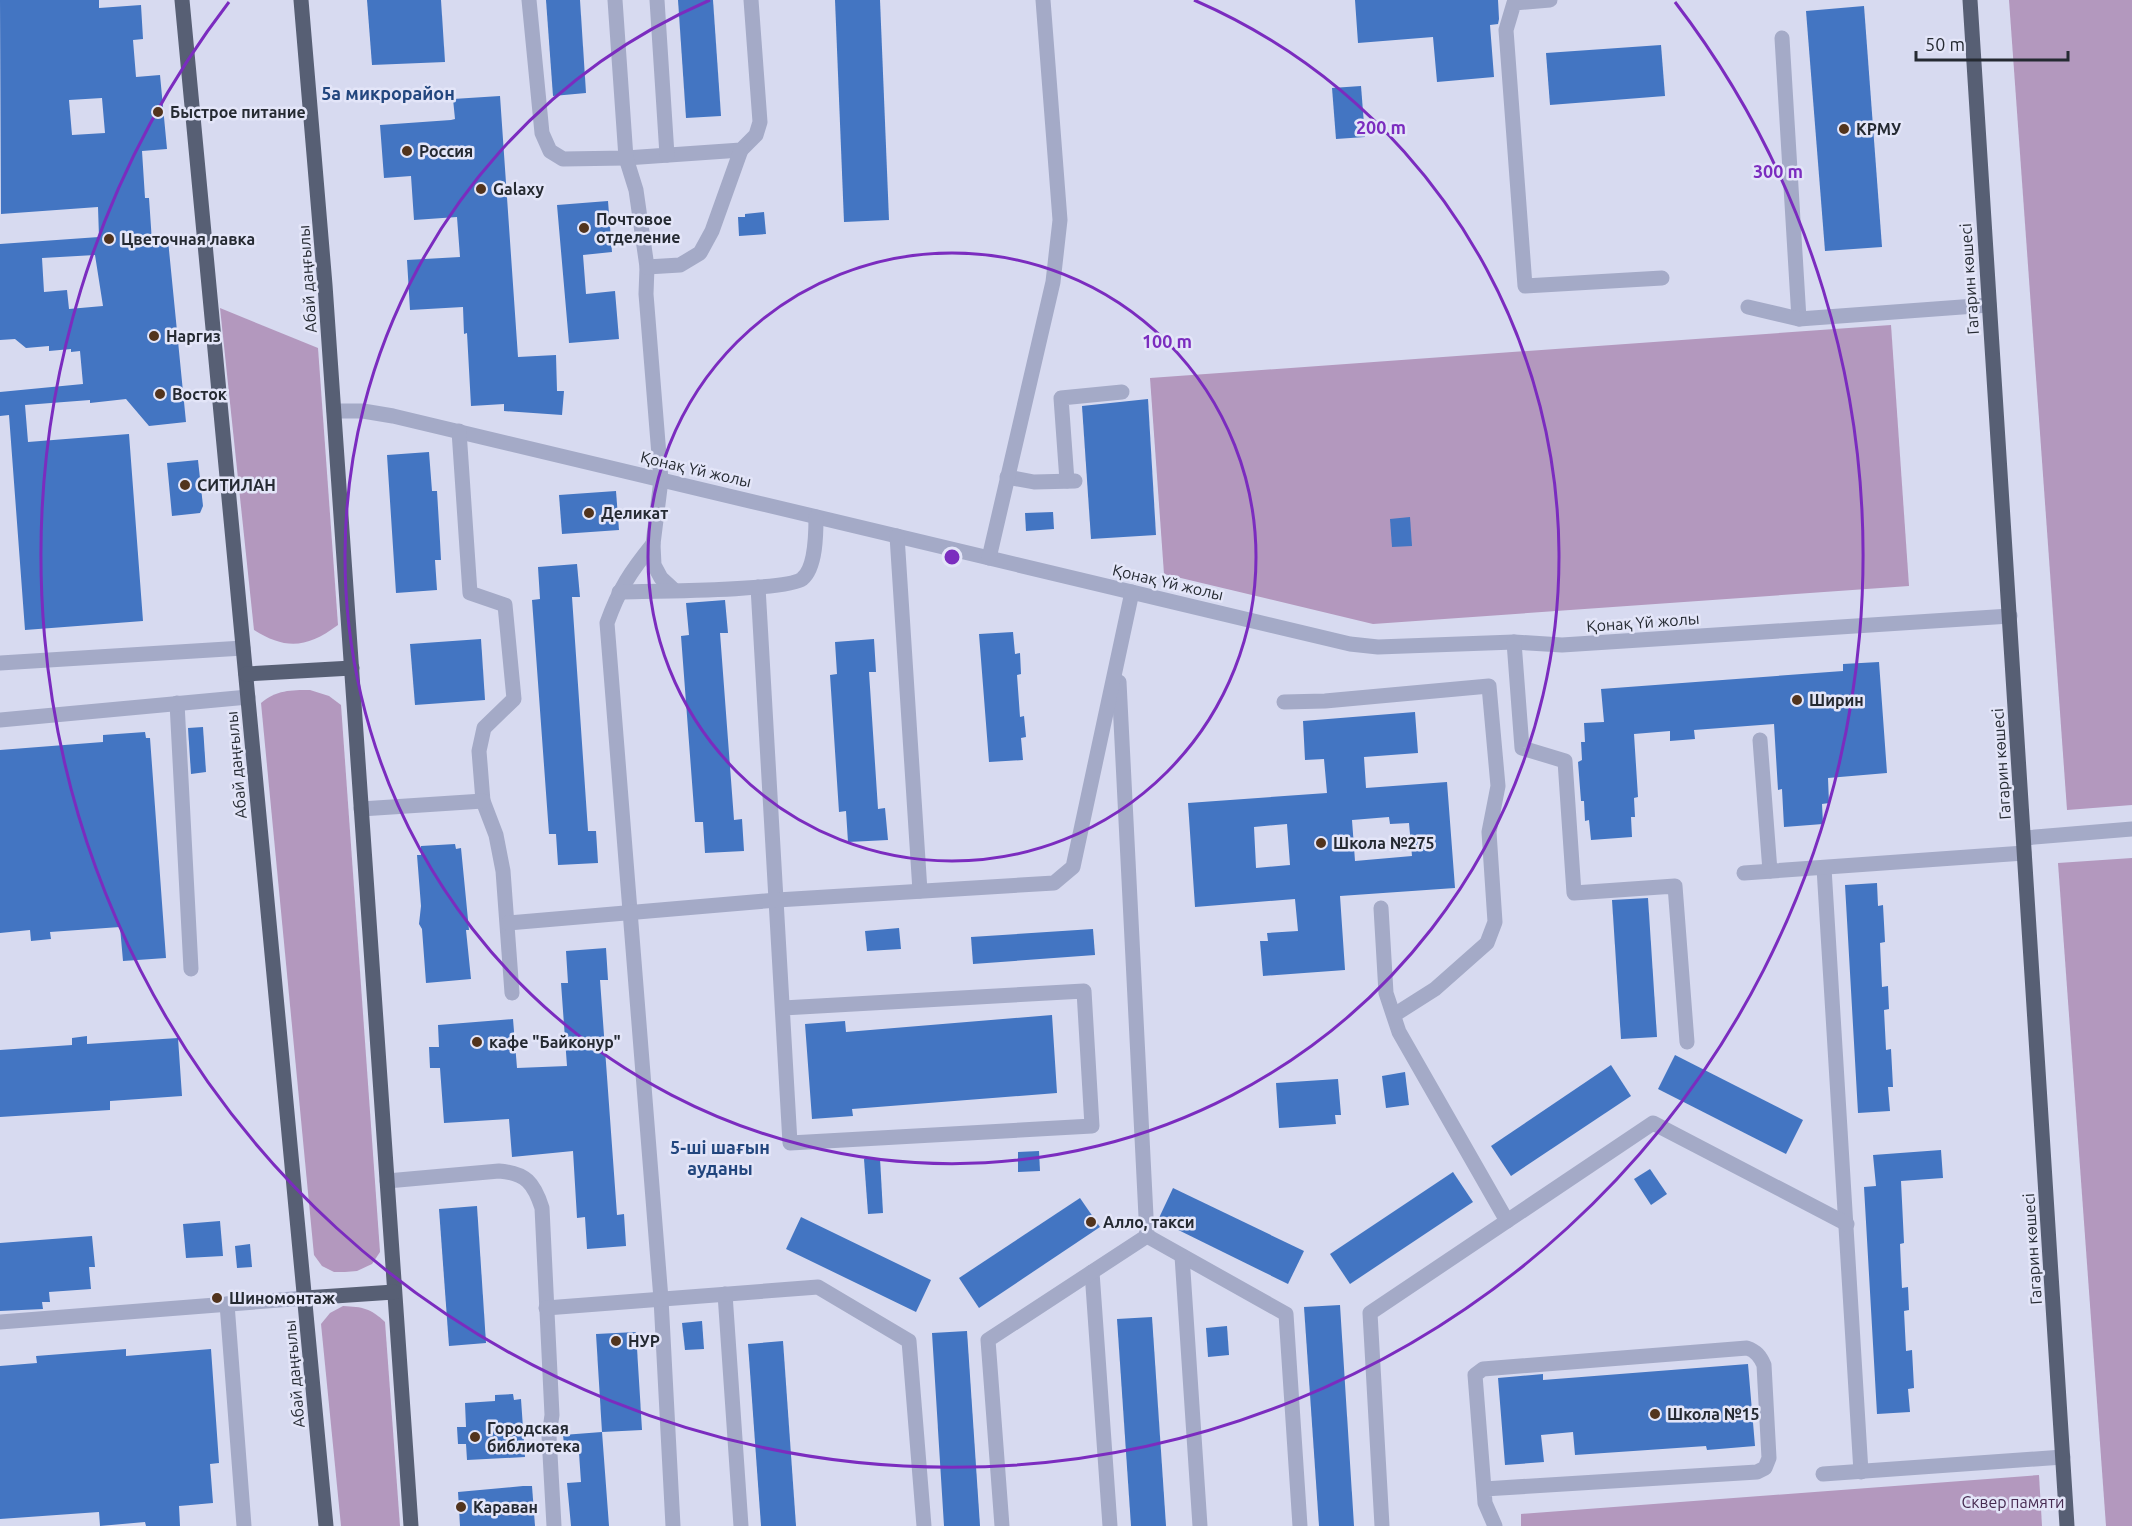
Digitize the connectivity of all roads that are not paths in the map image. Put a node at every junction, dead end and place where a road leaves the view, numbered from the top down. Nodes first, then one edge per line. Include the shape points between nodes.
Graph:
1 (182, 0) edge
2 (302, 0) edge
3 (529, 0) edge
4 (615, 0) edge
5 (657, 0) edge
6 (752, 0) edge
7 (1043, 0) edge
8 (1550, 0) edge
9 (1970, 0) edge
10 (1782, 38) dead end
11 (741, 150) junction
12 (667, 155) junction
13 (626, 158) junction
14 (646, 267) junction
15 (1662, 278) dead end
16 (1989, 305) junction
17 (1748, 307) dead end
18 (1799, 319) junction
19 (1122, 392) dead end
20 (334, 411) junction
21 (459, 431) junction
22 (1007, 477) junction
23 (661, 480) junction
24 (816, 517) junction
25 (897, 536) junction
26 (653, 544) junction
27 (988, 558) junction
28 (758, 587) junction
29 (674, 590) junction
30 (619, 592) junction
31 (1132, 592) junction
32 (2010, 616) junction
33 (1514, 642) junction
34 (243, 648) junction
35 (0, 663) edge
36 (1117, 667) junction
37 (352, 668) junction
38 (246, 674) junction
39 (248, 697) junction
40 (1284, 702) dead end
41 (177, 703) junction
42 (0, 720) edge
43 (1760, 740) dead end
44 (483, 801) junction
45 (361, 809) junction
46 (2132, 829) edge
47 (2024, 838) junction
48 (2024, 853) junction
49 (1824, 868) junction
50 (1770, 871) junction
51 (1744, 873) dead end
52 (920, 891) junction
53 (777, 900) junction
54 (1381, 909) dead end
55 (631, 912) junction
56 (508, 923) junction
57 (191, 969) dead end
58 (512, 993) dead end
59 (783, 1008) junction
60 (1394, 1015) junction
61 (1687, 1042) dead end
62 (387, 1181) junction
63 (1508, 1221) junction
64 (1847, 1224) junction
65 (1147, 1236) junction
66 (1182, 1256) junction
67 (1092, 1272) junction
68 (394, 1292) junction
69 (725, 1294) junction
70 (305, 1298) junction
71 (661, 1299) junction
72 (227, 1304) junction
73 (546, 1308) junction
74 (0, 1322) edge
75 (2063, 1457) junction
76 (1861, 1472) junction
77 (1823, 1474) dead end
78 (1484, 1489) junction
79 (244, 1526) edge
80 (326, 1526) edge
81 (411, 1526) edge
82 (554, 1526) edge
83 (673, 1526) edge
84 (741, 1526) edge
85 (924, 1526) edge
86 (1002, 1526) edge
87 (1110, 1526) edge
88 (1200, 1526) edge
89 (1300, 1526) edge
90 (1382, 1526) edge
91 (1495, 1526) edge
92 (2067, 1526) edge

1 - 34 main road, Абай даңғылы
2 - 20 main road, Абай даңғылы
3 - 13 street via 539,117 550,151 562,159
4 - 13 street
5 - 12 street
6 - 11 street via 760,122 756,135
7 - 22 street via 1060,220 1053,282
8 - 15 street via 1514,3 1506,30 1525,286
9 - 16 main road, Гагарин көшесі
10 - 18 street
11 - 12 street
11 - 14 street via 712,231 700,253 680,265
12 - 13 street
13 - 14 street via 636,190
14 - 23 street
16 - 18 street
16 - 32 main road, Гагарин көшесі
17 - 18 street
19 - 22 street via 1061,398 1071,481 1034,482
20 - 21 street, Қонақ Үй жолы via 363,411
20 - 37 main road, Абай даңғылы
21 - 23 street, Қонақ Үй жолы
21 - 44 street via 470,593 505,605 514,699 484,728 479,751
22 - 27 street
23 - 24 street, Қонақ Үй жолы
23 - 26 street
24 - 25 street, Қонақ Үй жолы
24 - 28 street via 815,544 807,574 797,581
25 - 27 street, Қонақ Үй жолы
25 - 52 street
26 - 29 street via 654,565
26 - 30 street
27 - 31 street, Қонақ Үй жолы
28 - 29 street
28 - 53 street
29 - 30 street
30 - 55 street via 608,623
31 - 33 street, Қонақ Үй жолы via 1350,644 1378,647
31 - 36 street
32 - 33 street, Қонақ Үй жолы via 1562,645
32 - 47 main road, Гагарин көшесі
33 - 61 street via 1522,748 1565,760 1574,892 1675,886
34 - 35 street
34 - 38 main road, Абай даңғылы
36 - 52 street via 1073,867 1054,883
36 - 65 street
37 - 38 main road
37 - 45 main road, Абай даңғылы
38 - 39 main road, Абай даңғылы
39 - 41 street
39 - 70 main road, Абай даңғылы
40 - 60 street via 1489,686 1498,786 1489,832 1495,922 1487,943 1435,989
41 - 42 street
41 - 57 street
43 - 50 street
44 - 45 street
44 - 56 street via 496,835
45 - 62 main road, Абай даңғылы
46 - 47 street
47 - 48 main road, Гагарин көшесі
48 - 49 street
48 - 75 main road, Гагарин көшесі
49 - 50 street
49 - 64 street
50 - 51 street
52 - 53 street
53 - 55 street
53 - 59 street
54 - 60 street via 1386,993
55 - 56 street
55 - 71 street
56 - 58 street
59 - 59 street via 1084,991 1092,1126 790,1143
60 - 63 street
62 - 68 main road, Абай даңғылы
62 - 73 street via 499,1171 526,1178 537,1190 542,1208
63 - 64 street via 1653,1123
63 - 90 street via 1370,1313
64 - 76 street
65 - 66 street
65 - 67 street
66 - 88 street
66 - 89 street via 1286,1314
67 - 86 street via 988,1340
67 - 87 street
68 - 70 main road
68 - 81 main road, Абай даңғылы
69 - 71 street
69 - 84 street
69 - 85 street via 818,1287 909,1341
70 - 72 street
70 - 80 main road, Абай даңғылы
71 - 73 street
71 - 83 street
72 - 74 street
72 - 79 street
73 - 82 street
75 - 76 street
75 - 92 main road, Гагарин көшесі
76 - 77 street
78 - 78 street via 1757,1472 1765,1468 1769,1458 1761,1357 1747,1348 1483,1369 1475,1376
78 - 91 street via 1485,1503

